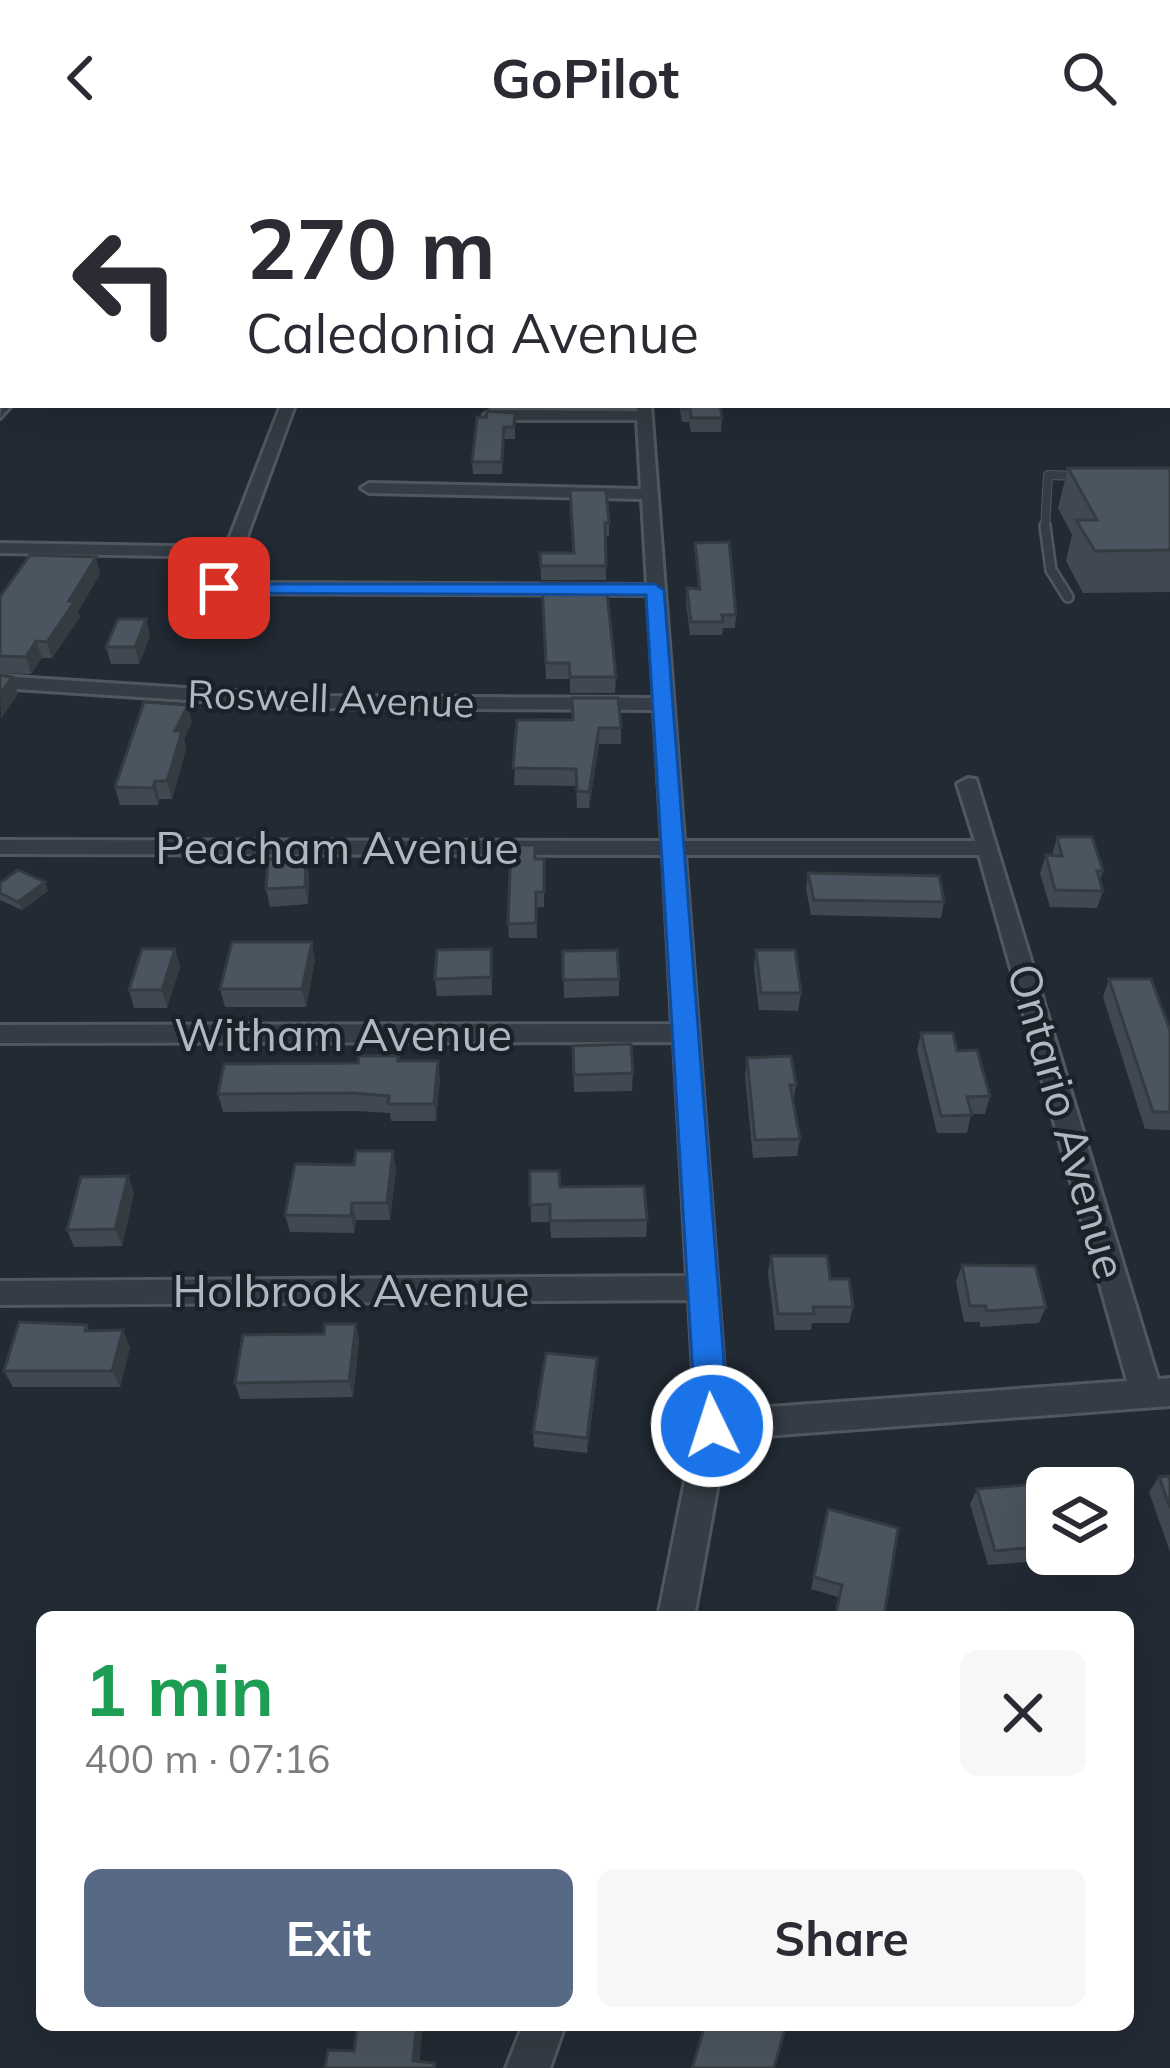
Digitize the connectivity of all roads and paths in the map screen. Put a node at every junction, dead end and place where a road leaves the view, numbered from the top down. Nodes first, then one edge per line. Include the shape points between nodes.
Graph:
1 (287, 408) edge
2 (644, 411) edge
3 (492, 415) edge
4 (1089, 476) edge
5 (369, 488) dead end
6 (649, 494) junction
7 (3, 552) edge
8 (232, 552) junction
9 (655, 590) junction
10 (1067, 597) dead end
11 (0, 682) edge
12 (663, 704) junction
13 (968, 784) dead end
14 (0, 847) edge
15 (673, 847) junction
16 (988, 848) junction
17 (686, 1033) junction
18 (0, 1034) edge
19 (703, 1288) junction
20 (0, 1293) edge
21 (1159, 1393) edge
22 (712, 1426) junction
23 (677, 1611) edge
24 (542, 2031) edge
25 (528, 2068) edge

1 - 8 street
2 - 3 street
2 - 6 street
4 - 10 lane via 1048,476 1045,562
5 - 6 street
6 - 9 street
7 - 8 street
8 - 9 street via 219,588
9 - 12 street
11 - 12 street, Roswell Avenue via 308,702
12 - 15 street
13 - 16 street, Ontario Avenue
14 - 15 street, Peacham Avenue
15 - 16 street
15 - 17 street
16 - 21 street, Ontario Avenue
17 - 18 street, Witham Avenue
17 - 19 street
19 - 20 street, Holbrook Avenue
19 - 22 street
21 - 22 street
22 - 23 street
24 - 25 street

